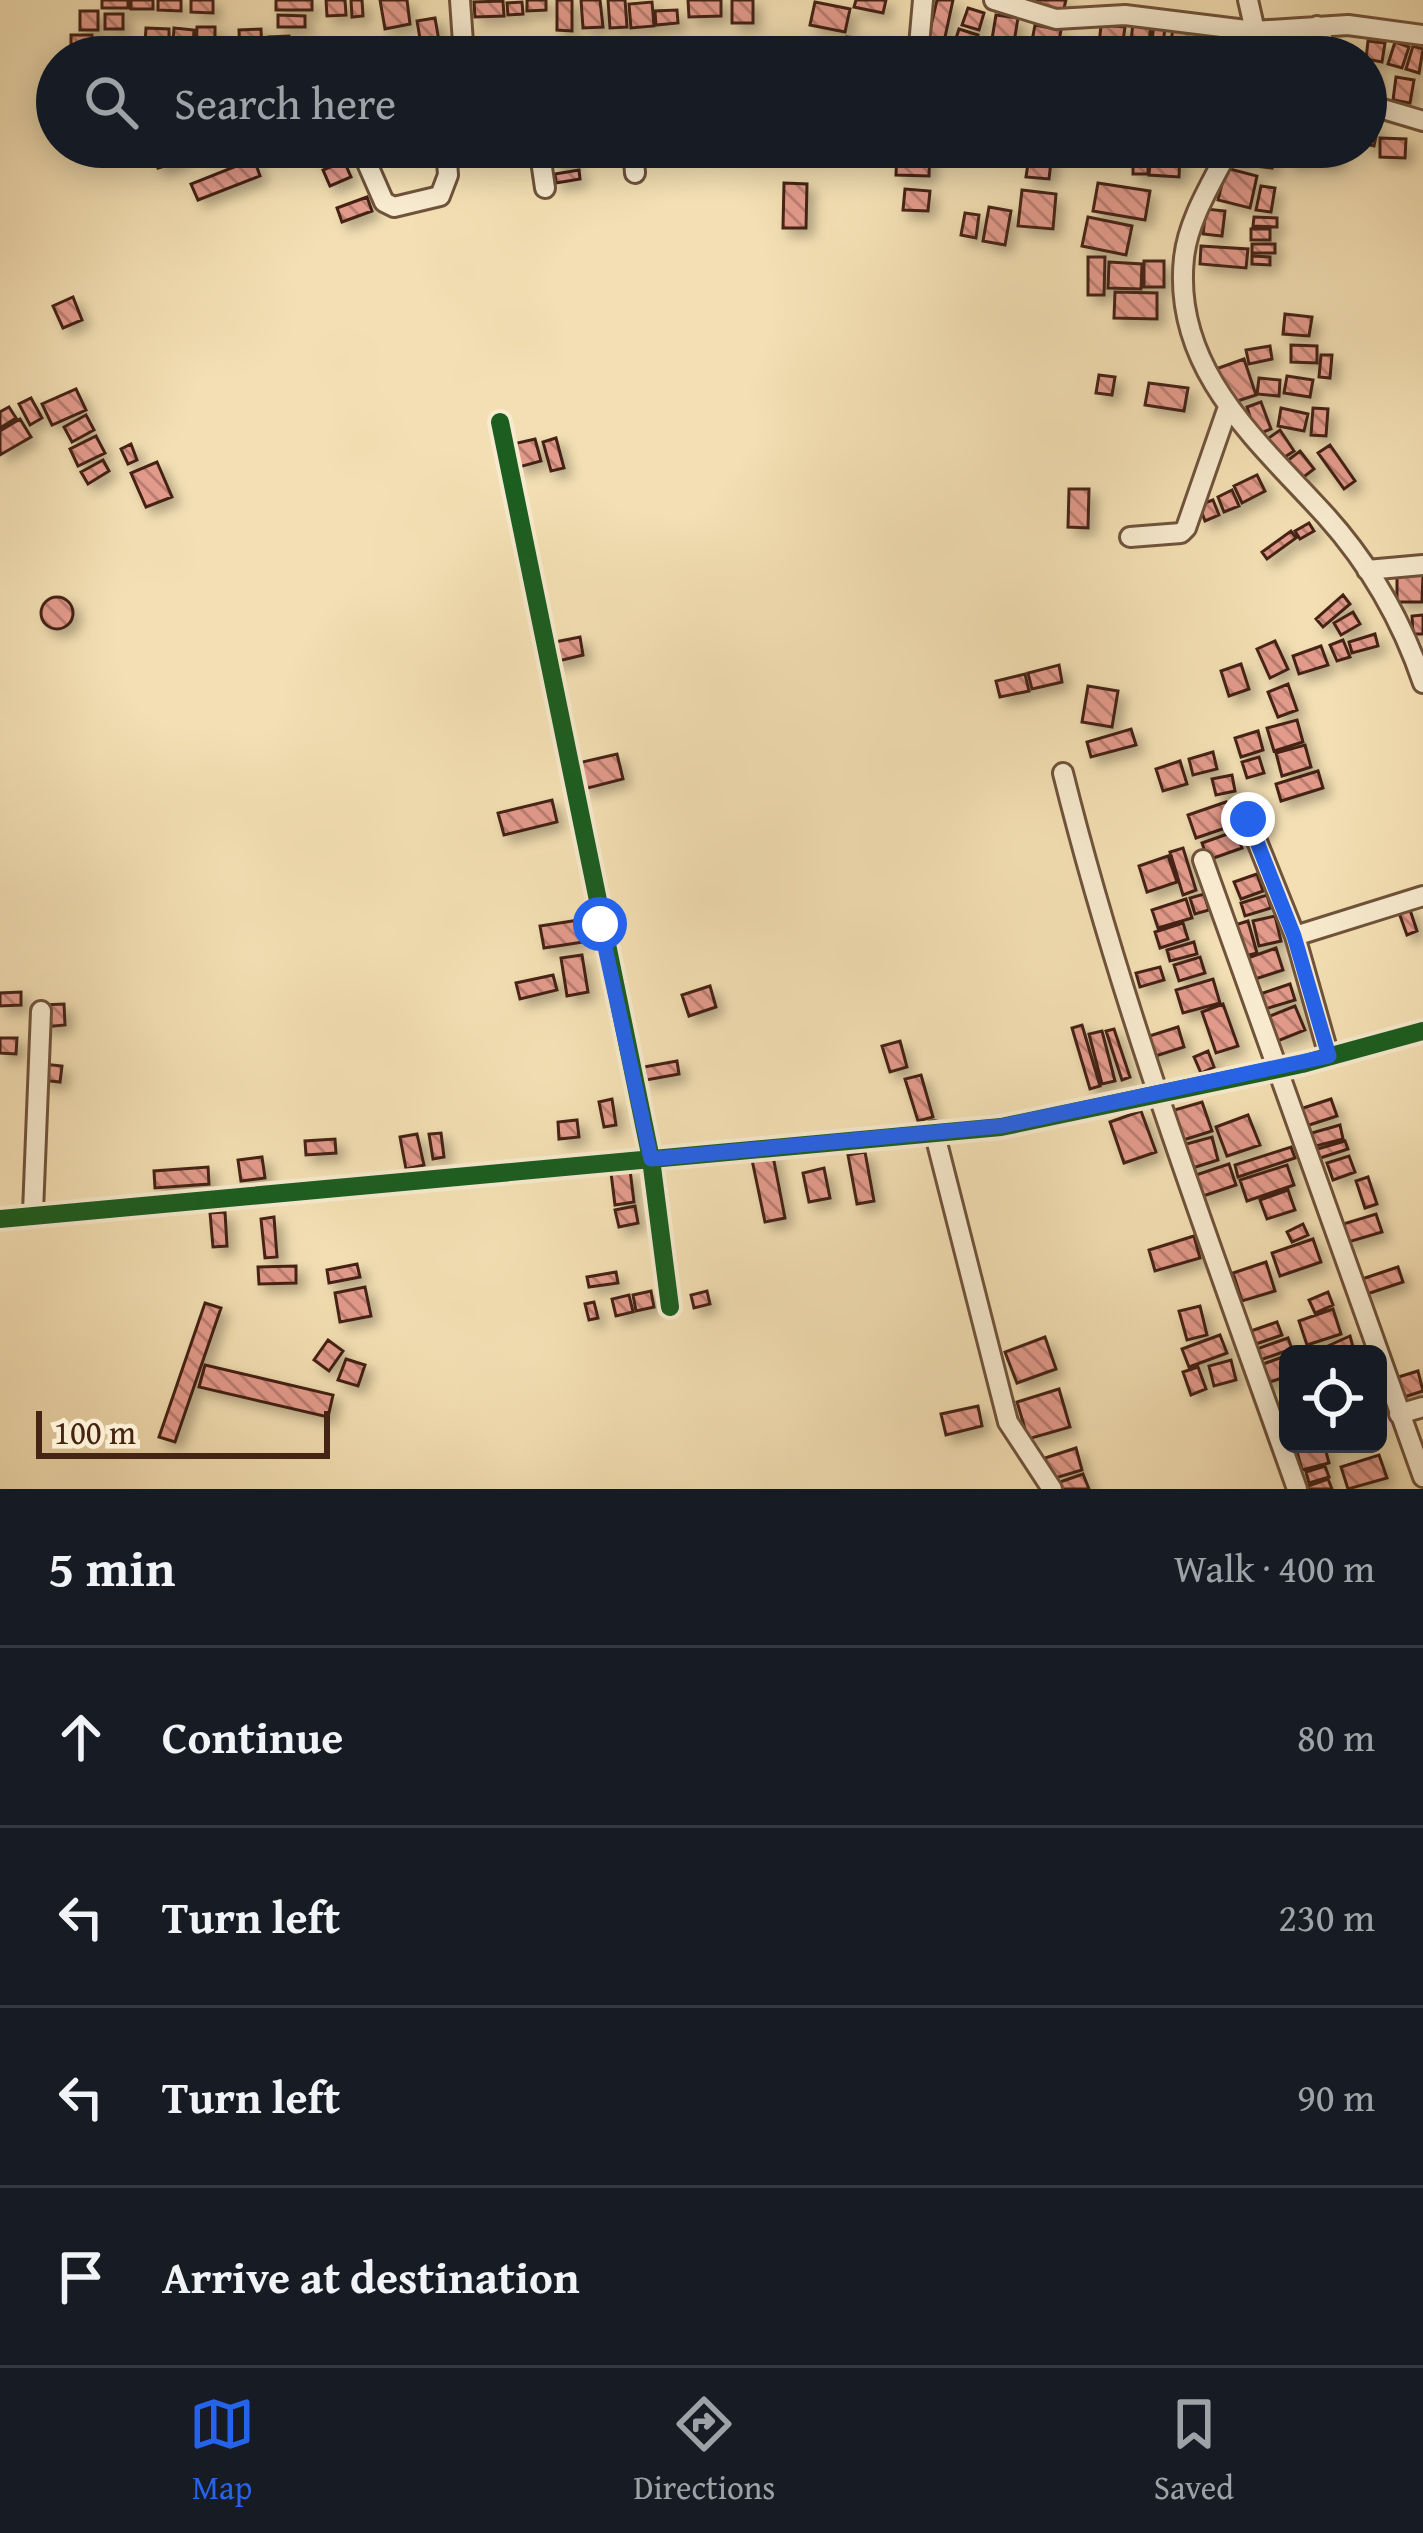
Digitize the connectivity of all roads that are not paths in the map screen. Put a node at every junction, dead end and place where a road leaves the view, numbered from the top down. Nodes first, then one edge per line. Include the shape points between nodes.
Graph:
1 (460, 0) edge
2 (923, 0) edge
3 (994, 0) edge
4 (1248, 0) edge
5 (1317, 26) junction
6 (1254, 32) junction
7 (1423, 34) edge
8 (463, 36) edge
9 (920, 36) edge
10 (1255, 36) edge
11 (1321, 36) edge
12 (1387, 110) edge
13 (1423, 121) edge
14 (369, 168) edge
15 (448, 168) edge
16 (541, 168) edge
17 (635, 168) edge
18 (1221, 168) edge
19 (635, 173) dead end
20 (544, 188) dead end
21 (1227, 410) junction
22 (500, 422) dead end
23 (1130, 537) dead end
24 (1423, 565) edge
25 (1367, 570) junction
26 (1423, 683) edge
27 (1063, 773) dead end
28 (1248, 819) dead end
29 (1203, 860) dead end
30 (1423, 896) edge
31 (1294, 936) junction
32 (41, 1012) dead end
33 (1423, 1030) edge
34 (1329, 1056) junction
35 (1278, 1069) junction
36 (1155, 1096) junction
37 (934, 1131) junction
38 (651, 1159) junction
39 (33, 1212) junction
40 (0, 1219) edge
41 (670, 1306) dead end
42 (1423, 1407) edge
43 (1399, 1414) junction
44 (1423, 1477) edge
45 (1052, 1489) edge
46 (1297, 1489) edge

1 - 8 street
2 - 9 street
3 - 6 street via 1056,19 1125,14
4 - 6 street
5 - 6 street
5 - 7 street
5 - 11 street
6 - 10 street
12 - 13 street
14 - 15 street via 394,207 440,196
16 - 20 street
17 - 19 street
18 - 21 street via 1184,255 1184,288 1195,339
21 - 23 street via 1186,528
21 - 25 street
22 - 38 street
24 - 25 street
25 - 26 street via 1404,628
27 - 36 street
28 - 31 street
29 - 35 street
30 - 31 street
31 - 34 street
32 - 39 street
33 - 34 street
34 - 35 street
35 - 36 street
35 - 43 street
36 - 37 street
36 - 46 street
37 - 38 street
37 - 45 street via 1007,1422
38 - 39 street
38 - 41 street
39 - 40 street
42 - 43 street
43 - 44 street

